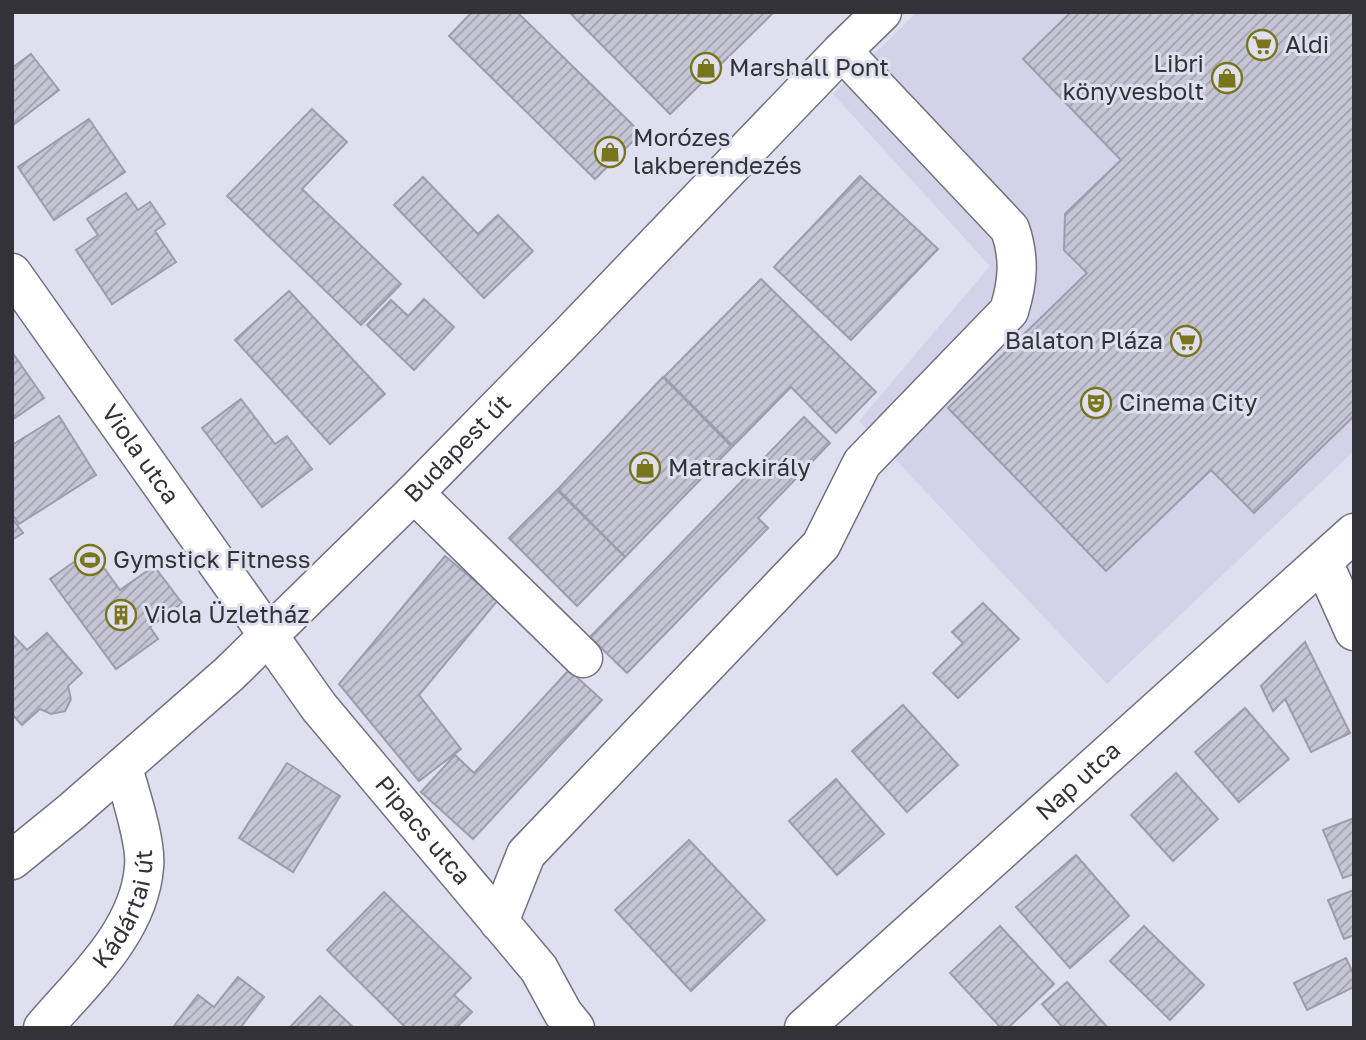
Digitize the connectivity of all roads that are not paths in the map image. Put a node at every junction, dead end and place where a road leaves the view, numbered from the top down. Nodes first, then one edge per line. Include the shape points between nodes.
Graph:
1 (882, 12) edge
2 (842, 51) junction
3 (12, 273) edge
4 (414, 493) junction
5 (1354, 533) edge
6 (1323, 562) junction
7 (1354, 631) edge
8 (269, 634) junction
9 (583, 658) dead end
10 (123, 768) junction
11 (12, 860) edge
12 (499, 922) junction
13 (43, 1028) edge
14 (575, 1028) edge
15 (804, 1028) edge

1 - 2 street, Budapest út
2 - 4 street, Budapest út
2 - 12 street via 1010,229 1018,268 1009,311 862,463 821,545 526,854
3 - 8 street, Viola utca
4 - 8 street, Budapest út
4 - 9 street
5 - 6 street, Nap utca
6 - 7 street
6 - 15 street, Nap utca
8 - 10 street, Budapest út
8 - 12 street, Pipacs utca via 319,707
10 - 11 street, Budapest út
10 - 13 street, Kádártai út via 145,866 135,912
12 - 14 street, Pipacs utca via 539,969

